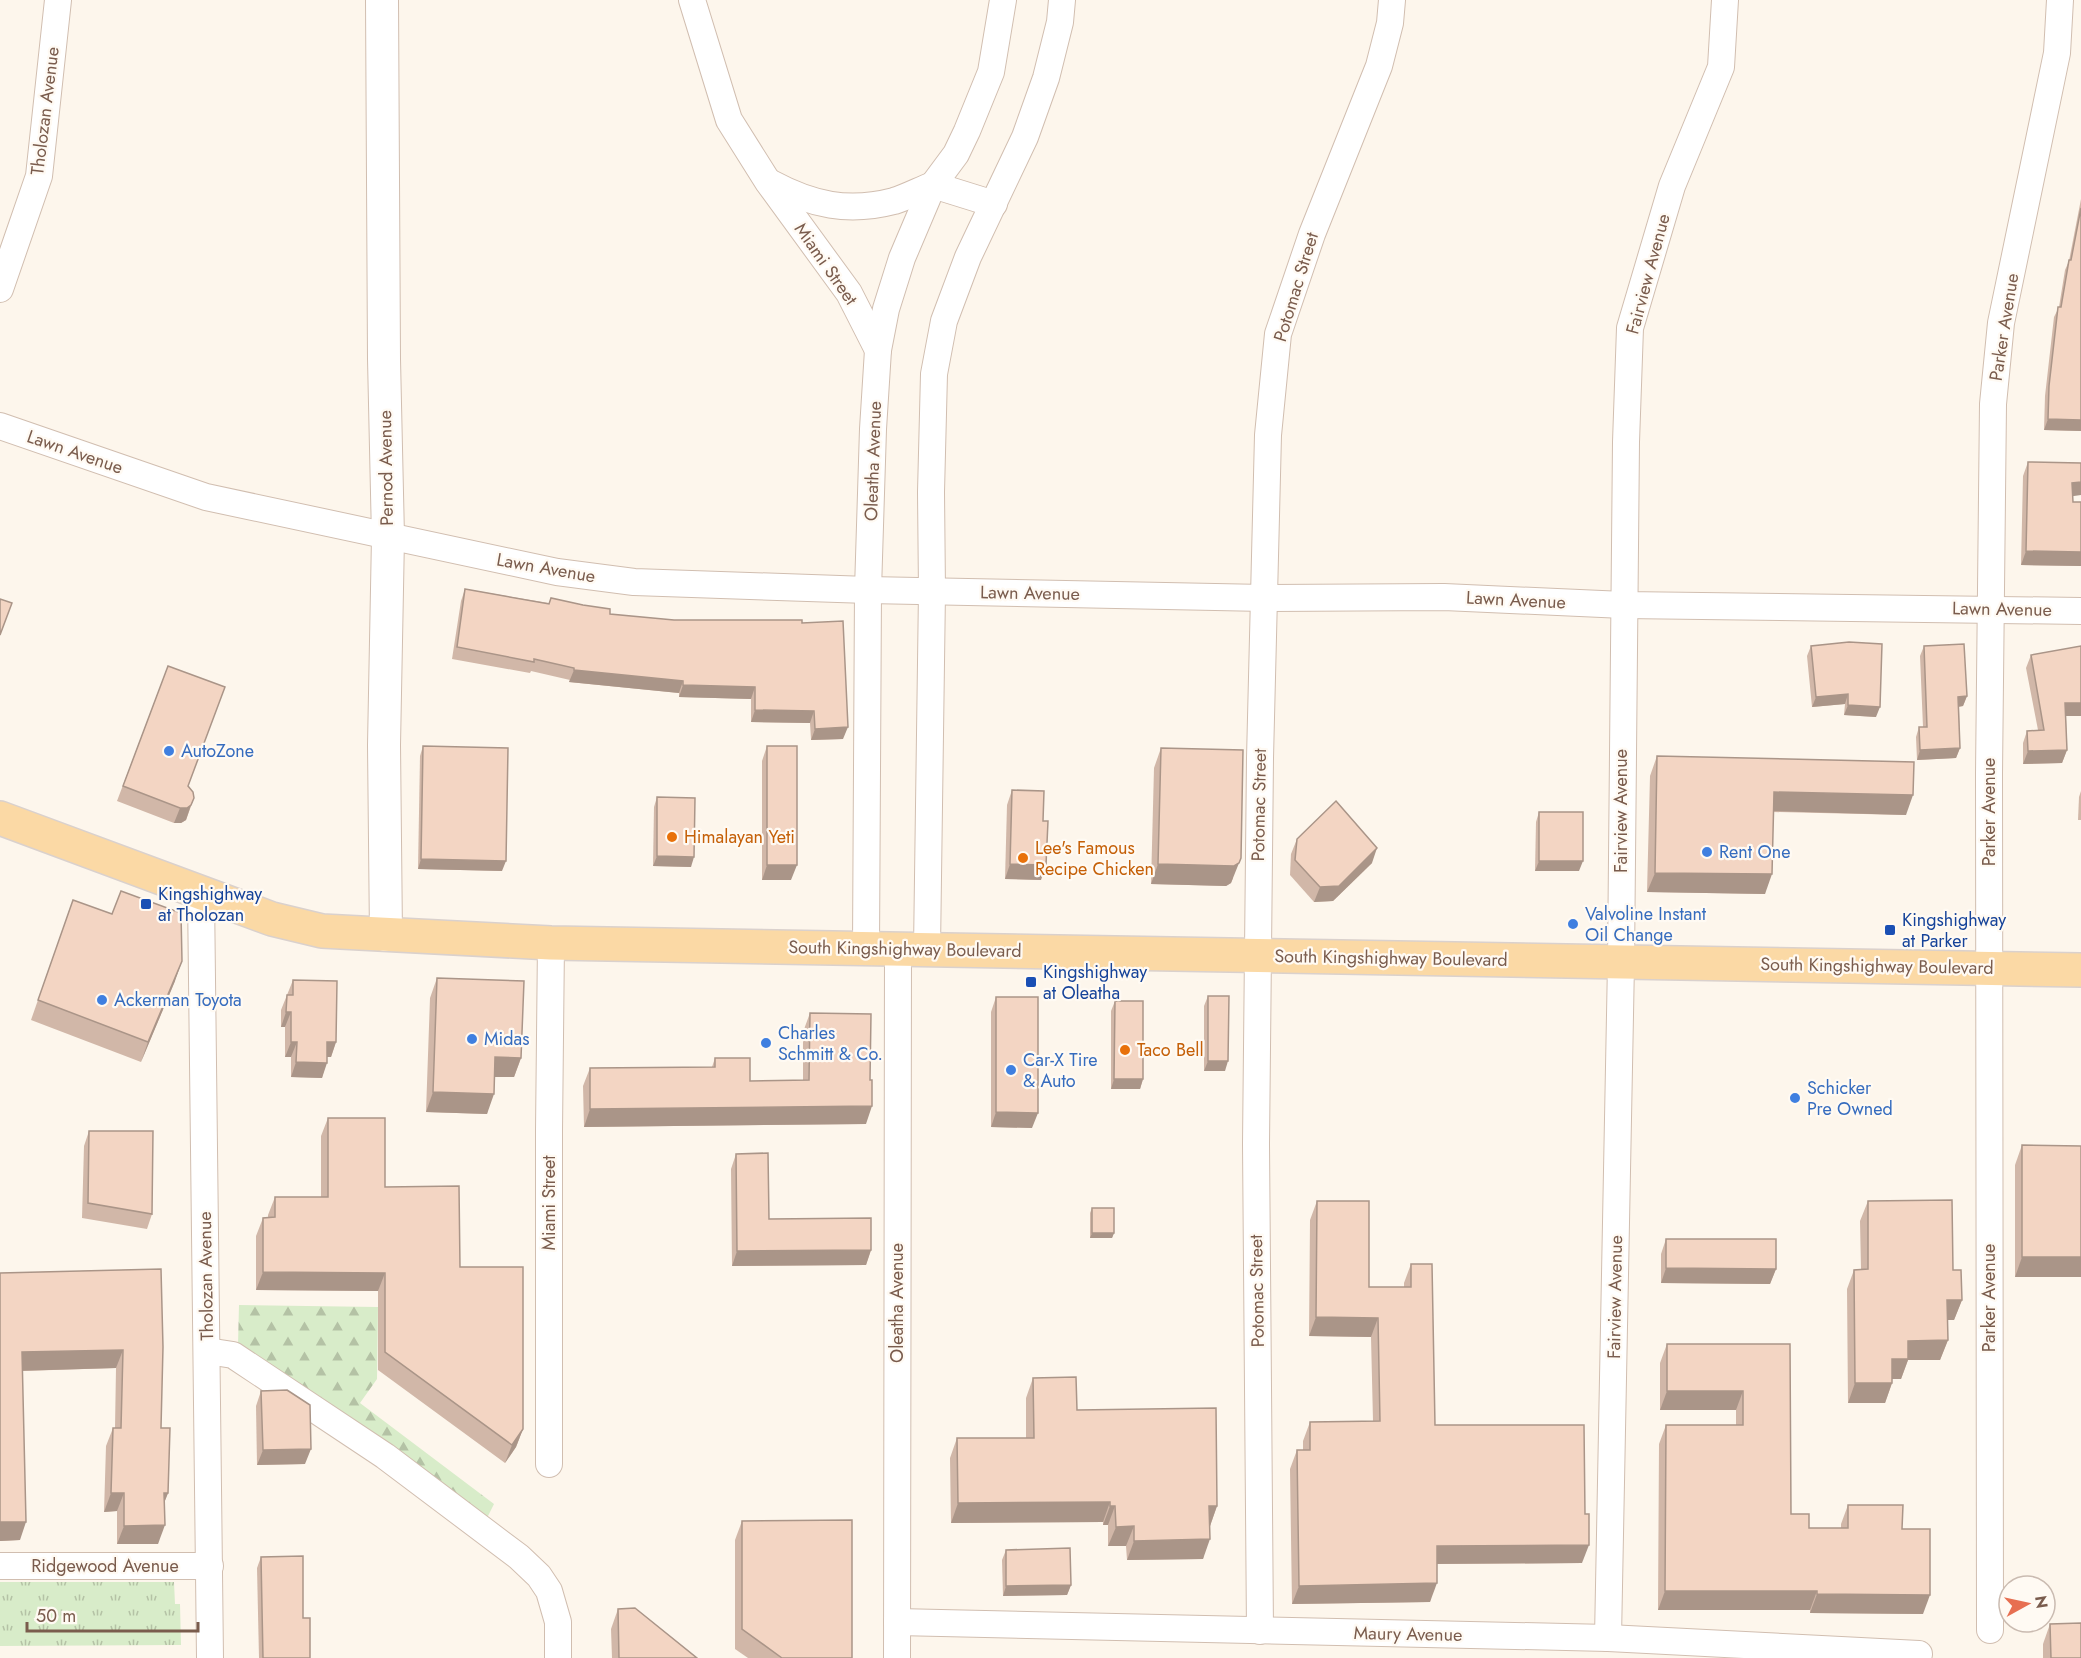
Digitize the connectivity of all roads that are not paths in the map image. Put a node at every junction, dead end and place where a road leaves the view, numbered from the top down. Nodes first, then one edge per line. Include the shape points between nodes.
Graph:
1 (58, 0) edge
2 (382, 0) edge
3 (692, 0) edge
4 (1003, 0) edge
5 (1062, 0) edge
6 (1392, 0) edge
7 (1725, 0) edge
8 (2060, 0) edge
9 (768, 182) junction
10 (933, 184) junction
11 (994, 204) junction
12 (0, 289) edge
13 (878, 350) junction
14 (0, 426) edge
15 (388, 537) junction
16 (868, 590) junction
17 (932, 591) junction
18 (1265, 598) junction
19 (1624, 605) junction
20 (1990, 609) junction
21 (2081, 611) edge
22 (0, 818) edge
23 (201, 894) junction
24 (386, 935) junction
25 (551, 943) junction
26 (897, 948) junction
27 (1257, 955) junction
28 (1621, 963) junction
29 (1989, 968) junction
30 (2081, 970) edge
31 (207, 1351) junction
32 (549, 1464) dead end
33 (0, 1566) edge
34 (210, 1566) junction
35 (897, 1622) junction
36 (1990, 1630) dead end
37 (1260, 1631) junction
38 (1608, 1638) junction
39 (1919, 1654) dead end
40 (210, 1658) edge
41 (558, 1658) edge
42 (897, 1658) edge

1 - 12 street, Tholozan Avenue via 39,176
2 - 15 street, Pernod Avenue
3 - 9 street, Miami Street via 729,120
4 - 10 street, Oleatha Avenue via 991,72 956,154
5 - 11 street, Oleatha Avenue via 1046,78 1025,138
6 - 18 street, Potomac Street via 1379,66 1312,234 1278,334 1268,435
7 - 19 street, Fairview Avenue via 1720,67 1672,186 1630,328
8 - 20 street, Parker Avenue via 2057,53 2001,323 1993,404
9 - 10 street, Miami Street via 823,205 850,206 897,200
9 - 13 street, Miami Street via 849,293
10 - 11 street
10 - 13 street, Oleatha Avenue via 902,258
11 - 17 street, Oleatha Avenue via 968,257 944,321 934,374
13 - 16 street, Oleatha Avenue
14 - 15 street, Lawn Avenue via 206,497
15 - 16 street, Lawn Avenue via 557,572 634,582
15 - 24 street, Pernod Avenue
16 - 17 street, Lawn Avenue
16 - 26 street, Oleatha Avenue
17 - 18 street, Lawn Avenue
17 - 26 street, Oleatha Avenue
18 - 19 street, Lawn Avenue via 1444,597
18 - 27 street, Potomac Street
19 - 20 street, Lawn Avenue
19 - 28 street, Fairview Avenue
20 - 21 street, Lawn Avenue
20 - 29 street, Parker Avenue
22 - 23 main road, South Kingshighway Boulevard
23 - 24 main road, South Kingshighway Boulevard via 272,919 322,931
23 - 31 street, Tholozan Avenue
24 - 25 main road, South Kingshighway Boulevard
25 - 26 main road, South Kingshighway Boulevard
25 - 32 street, Miami Street
26 - 27 main road, South Kingshighway Boulevard
26 - 35 street, Oleatha Avenue
27 - 28 main road, South Kingshighway Boulevard
27 - 37 street, Potomac Street
28 - 29 main road, South Kingshighway Boulevard
28 - 38 street, Fairview Avenue
29 - 30 main road, South Kingshighway Boulevard
29 - 36 street, Parker Avenue
31 - 34 street, Tholozan Avenue
31 - 41 street via 233,1355 385,1456 519,1557 549,1591 558,1622
33 - 34 street, Ridgewood Avenue
34 - 40 street, Tholozan Avenue
35 - 37 street, Maury Avenue
35 - 42 street, Oleatha Avenue
37 - 38 street, Maury Avenue
38 - 39 street, Maury Avenue

